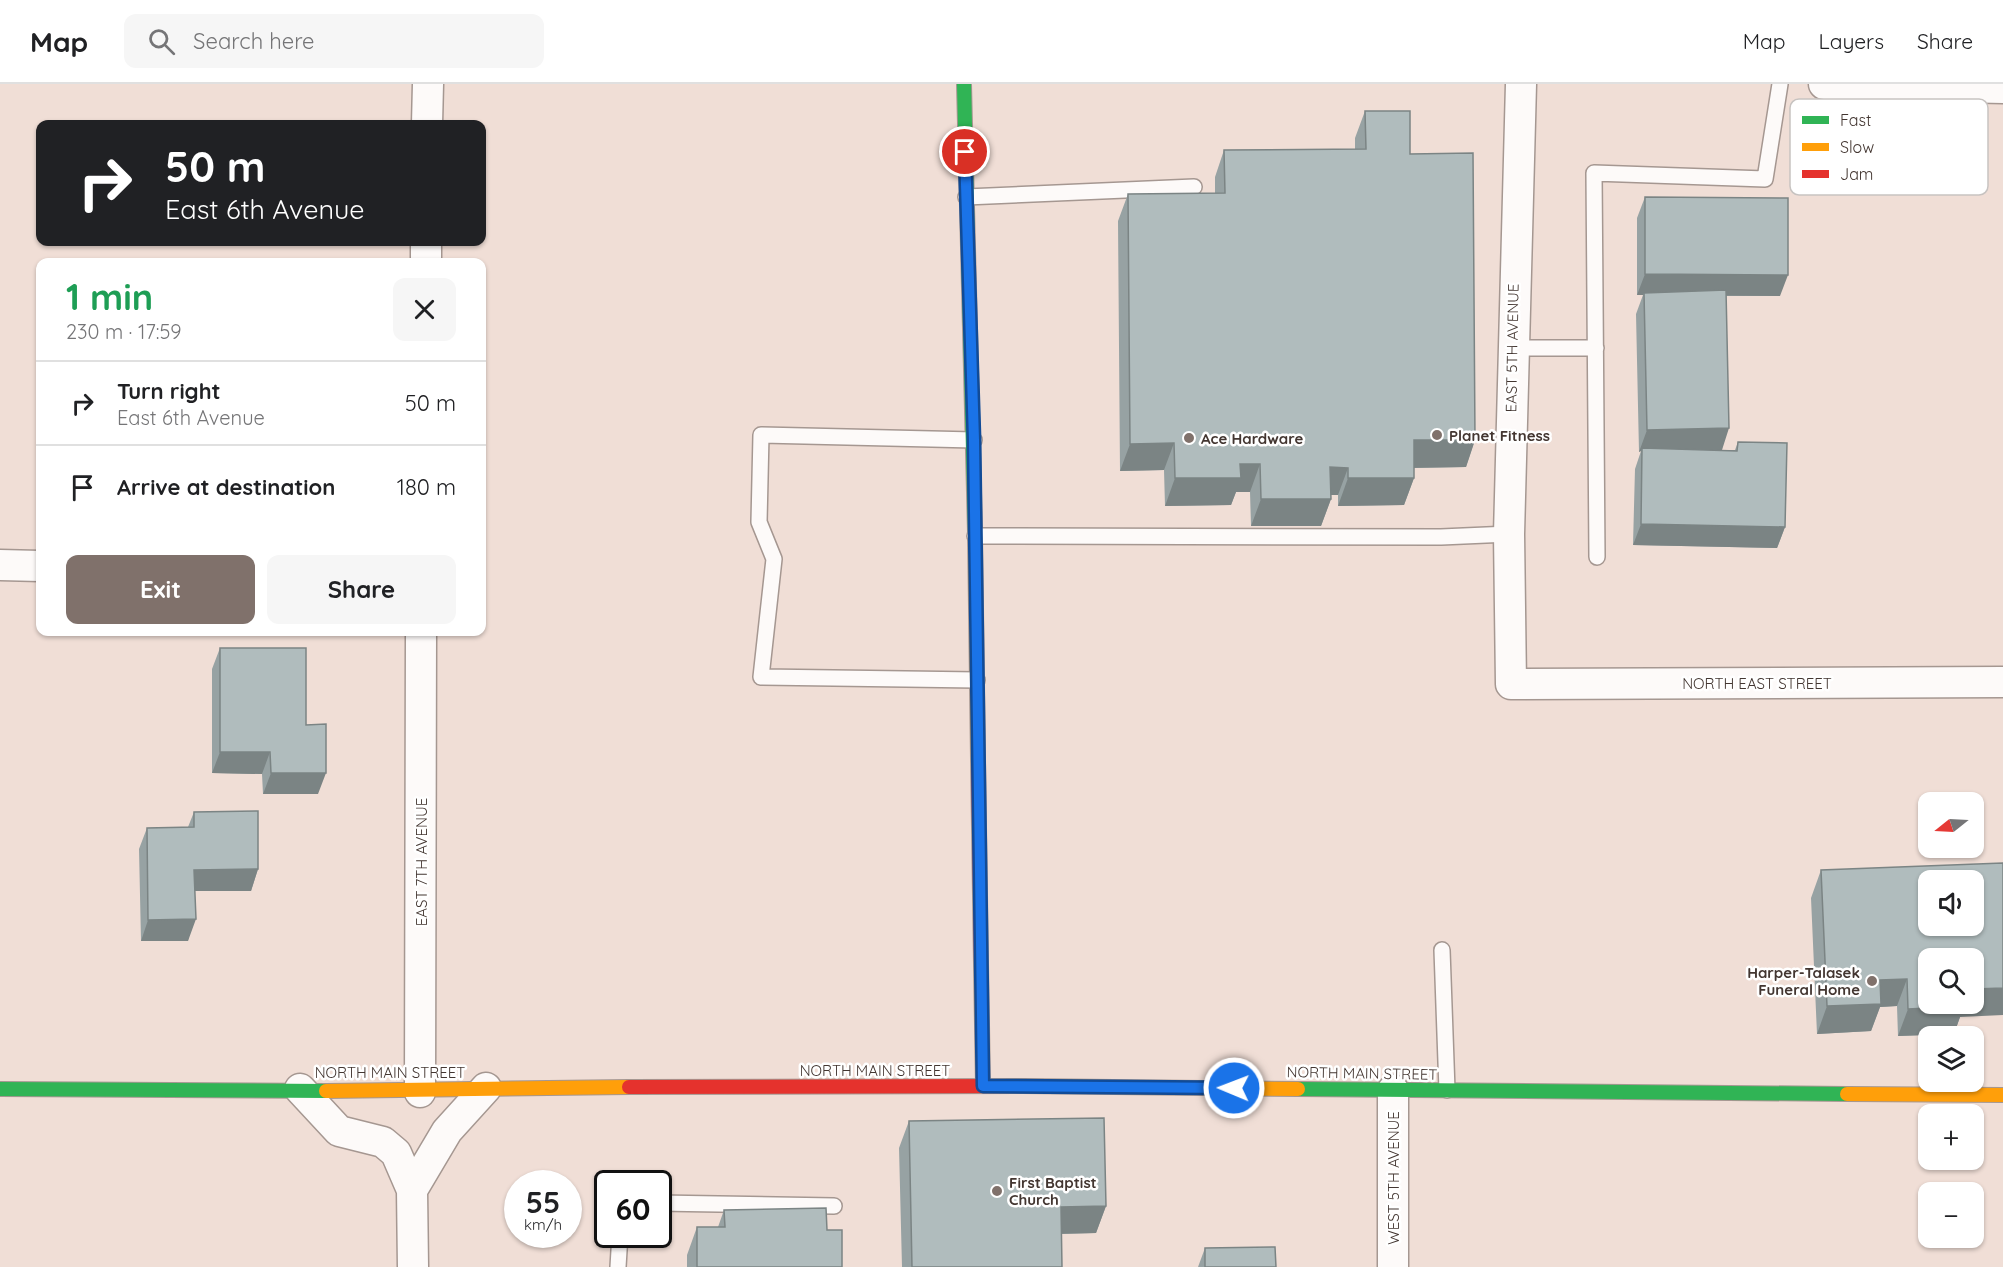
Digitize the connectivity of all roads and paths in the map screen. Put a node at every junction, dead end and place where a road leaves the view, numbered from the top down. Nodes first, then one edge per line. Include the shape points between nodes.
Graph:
1 (428, 84) edge
2 (964, 84) edge
3 (1521, 84) edge
4 (1780, 84) edge
5 (1824, 84) edge
6 (2003, 88) edge
7 (427, 120) edge
8 (1194, 187) dead end
9 (966, 197) junction
10 (1512, 348) junction
11 (1596, 348) junction
12 (974, 440) junction
13 (1509, 534) junction
14 (975, 536) junction
15 (1597, 557) dead end
16 (0, 565) edge
17 (36, 566) edge
18 (422, 636) edge
19 (977, 680) junction
20 (2003, 682) edge
21 (1511, 684) joint
22 (1442, 950) dead end
23 (983, 1086) junction
24 (486, 1088) junction
25 (0, 1089) edge
26 (300, 1089) junction
27 (1393, 1090) junction
28 (1447, 1090) junction
29 (420, 1092) junction
30 (2003, 1095) edge
31 (412, 1190) junction
32 (672, 1203) edge
33 (834, 1206) dead end
34 (619, 1248) edge
35 (413, 1267) edge
36 (618, 1267) edge
37 (1393, 1267) edge

1 - 7 street
2 - 9 main road
3 - 10 street, EAST 5TH AVENUE
4 - 11 lane via 1765,179 1594,173
5 - 6 street
8 - 9 lane
9 - 12 main road
10 - 11 lane
10 - 13 street, EAST 5TH AVENUE
11 - 15 lane
12 - 14 main road
12 - 19 lane via 761,435 759,522 774,559 761,676
13 - 14 lane
13 - 21 street, EAST 5TH AVENUE
14 - 19 main road
16 - 17 street
18 - 29 street, EAST 7TH AVENUE
19 - 23 main road
20 - 21 street, NORTH EAST STREET
22 - 28 lane
23 - 24 main road, NORTH MAIN STREET
23 - 27 main road, NORTH MAIN STREET
24 - 29 main road, NORTH MAIN STREET
24 - 31 street via 447,1131
25 - 26 main road, NORTH MAIN STREET
26 - 29 main road, NORTH MAIN STREET
26 - 31 street via 339,1131 383,1142 396,1153
27 - 28 main road, NORTH MAIN STREET
27 - 37 street, WEST 5TH AVENUE
28 - 30 main road, NORTH MAIN STREET
31 - 35 street
32 - 33 lane
34 - 36 lane

